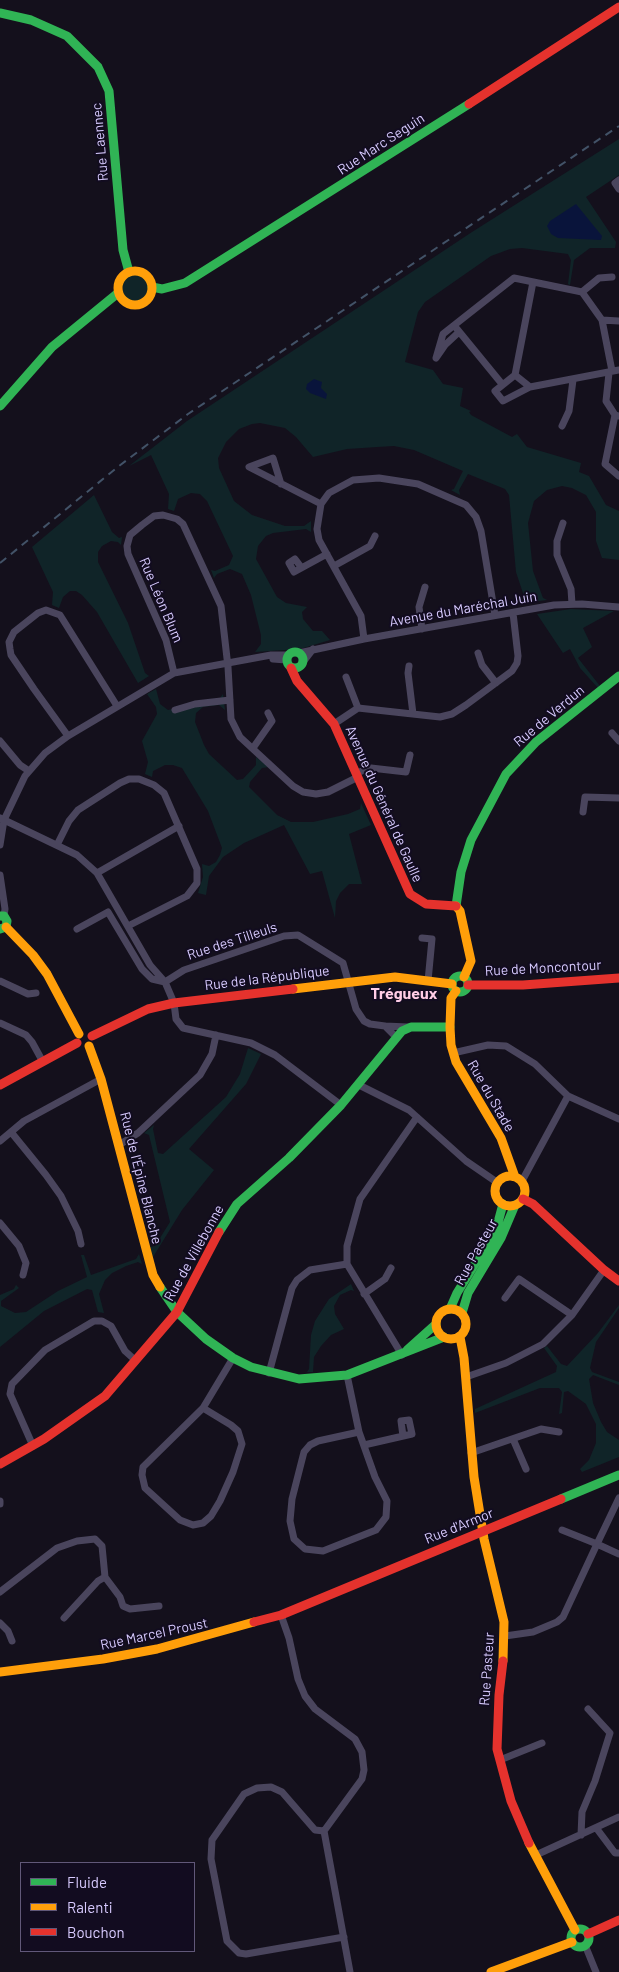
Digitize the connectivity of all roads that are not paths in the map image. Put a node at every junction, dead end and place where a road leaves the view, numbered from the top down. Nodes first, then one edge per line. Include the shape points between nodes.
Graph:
1 (619, 7) edge
2 (0, 13) edge
3 (619, 180) edge
4 (619, 189) edge
5 (129, 272) junction
6 (612, 277) dead end
7 (532, 282) junction
8 (152, 287) junction
9 (582, 292) junction
10 (118, 293) junction
11 (602, 320) junction
12 (619, 321) edge
13 (454, 325) junction
14 (459, 332) junction
15 (613, 371) edge
16 (515, 375) junction
17 (573, 380) junction
18 (502, 384) junction
19 (530, 387) junction
20 (0, 406) edge
21 (617, 415) edge
22 (562, 426) dead end
23 (619, 476) edge
24 (281, 484) junction
25 (321, 504) junction
26 (563, 523) dead end
27 (375, 536) dead end
28 (327, 554) junction
29 (334, 566) junction
30 (301, 567) dead end
31 (425, 587) dead end
32 (572, 604) junction
33 (619, 607) edge
34 (513, 613) junction
35 (495, 615) junction
36 (422, 629) junction
37 (364, 639) junction
38 (478, 653) dead end
39 (294, 661) junction
40 (228, 662) junction
41 (409, 666) dead end
42 (174, 673) junction
43 (619, 676) edge
44 (346, 677) dead end
45 (496, 683) junction
46 (230, 700) junction
47 (117, 706) junction
48 (358, 708) junction
49 (175, 710) dead end
50 (268, 713) dead end
51 (413, 714) junction
52 (334, 724) junction
53 (612, 733) dead end
54 (68, 736) junction
55 (0, 741) edge
56 (619, 741) edge
57 (253, 748) junction
58 (410, 755) dead end
59 (29, 771) junction
60 (357, 775) junction
61 (619, 798) edge
62 (583, 812) dead end
63 (2, 819) edge
64 (179, 826) junction
65 (0, 845) edge
66 (57, 845) junction
67 (97, 873) junction
68 (0, 875) edge
69 (456, 906) junction
70 (1, 915) edge
71 (128, 926) junction
72 (3, 928) edge
73 (77, 928) dead end
74 (422, 938) dead end
75 (619, 978) edge
76 (0, 981) edge
77 (428, 981) junction
78 (466, 981) junction
79 (165, 982) junction
80 (347, 983) junction
81 (454, 988) junction
82 (36, 993) dead end
83 (174, 1004) junction
84 (0, 1023) edge
85 (386, 1026) junction
86 (408, 1027) junction
87 (450, 1028) junction
88 (216, 1035) junction
89 (92, 1036) junction
90 (396, 1037) junction
91 (78, 1038) junction
92 (88, 1046) junction
93 (453, 1053) junction
94 (43, 1062) junction
95 (101, 1079) junction
96 (0, 1084) edge
97 (359, 1085) junction
98 (568, 1096) junction
99 (341, 1105) junction
100 (416, 1117) junction
101 (619, 1119) edge
102 (11, 1132) junction
103 (0, 1141) edge
104 (119, 1145) junction
105 (507, 1156) junction
106 (518, 1179) junction
107 (501, 1180) junction
108 (523, 1199) junction
109 (503, 1204) junction
110 (515, 1205) junction
111 (0, 1222) edge
112 (81, 1244) dead end
113 (347, 1264) junction
114 (391, 1268) dead end
115 (604, 1270) junction
116 (23, 1275) dead end
117 (619, 1281) edge
118 (364, 1294) junction
119 (506, 1298) dead end
120 (450, 1309) junction
121 (177, 1312) junction
122 (462, 1313) junction
123 (572, 1315) junction
124 (436, 1324) junction
125 (444, 1337) junction
126 (460, 1337) junction
127 (402, 1355) junction
128 (232, 1358) junction
129 (135, 1360) junction
130 (269, 1372) junction
131 (347, 1376) junction
132 (466, 1377) junction
133 (203, 1408) junction
134 (359, 1432) junction
135 (559, 1432) dead end
136 (403, 1436) dead end
137 (513, 1439) junction
138 (364, 1445) junction
139 (33, 1446) junction
140 (471, 1453) junction
141 (0, 1464) edge
142 (526, 1469) dead end
143 (619, 1475) edge
144 (619, 1498) edge
145 (562, 1530) dead end
146 (483, 1531) junction
147 (596, 1544) junction
148 (619, 1554) edge
149 (105, 1577) junction
150 (0, 1592) edge
151 (309, 1603) joint
152 (159, 1606) dead end
153 (281, 1614) junction
154 (64, 1618) dead end
155 (0, 1623) edge
156 (505, 1636) junction
157 (12, 1641) dead end
158 (0, 1672) edge
159 (588, 1709) dead end
160 (542, 1743) dead end
161 (500, 1760) junction
162 (619, 1818) edge
163 (597, 1829) junction
164 (324, 1831) junction
165 (581, 1835) junction
166 (536, 1855) junction
167 (618, 1855) edge
168 (619, 1920) edge
169 (575, 1930) junction
170 (588, 1934) junction
171 (344, 1937) junction
172 (572, 1942) junction
173 (585, 1945) junction
174 (350, 1972) edge
175 (491, 1972) edge
176 (596, 1972) edge

1 - 8 street, Rue Marc Seguin via 377,164 185,283 162,289
2 - 5 street, Rue Laennec via 31,20 67,36 98,67 109,91 123,250
3 - 4 street via 615,184
5 - 8 street via 144,274
5 - 10 street via 118,282
6 - 9 street via 599,278
7 - 9 street
7 - 13 street via 514,278
7 - 16 street
8 - 10 street via 149,298 135,306 124,302
9 - 11 street
10 - 20 street via 52,347
11 - 12 street
11 - 15 street
13 - 14 street
13 - 14 street via 444,334 436,358
14 - 18 street
15 - 17 street
15 - 21 street via 606,401
16 - 18 street
16 - 19 street
17 - 19 street
17 - 22 street via 569,411
18 - 19 street via 495,391 504,401
21 - 23 street via 605,464
24 - 24 street via 273,458 249,467 265,475
24 - 25 street
25 - 28 street via 317,529
25 - 35 street via 328,493 342,484 379,478 418,484 466,505 476,517 481,531
26 - 32 street via 557,554 571,589
27 - 29 street via 370,546
28 - 29 street
28 - 30 street
29 - 37 street via 361,616
31 - 36 street via 419,607
32 - 33 street, Avenue du Maréchal Juin
32 - 34 street, Avenue du Maréchal Juin
34 - 35 street, Avenue du Maréchal Juin
34 - 45 street via 517,664
35 - 36 street, Avenue du Maréchal Juin
36 - 37 street, Avenue du Maréchal Juin
37 - 39 street, Avenue du Maréchal Juin via 313,649
38 - 45 street via 482,665
39 - 40 street via 263,657
39 - 52 street, Avenue du Général de Gaulle via 297,681
40 - 42 street
40 - 42 street, Rue Léon Blum via 221,606 188,534 177,519 154,516 130,536 128,554 166,640
40 - 46 street, Rue Léon Blum
41 - 51 street
42 - 47 street
43 - 69 street, Rue de Verdun via 536,742 510,768 471,840 461,872
44 - 48 street
45 - 51 street via 452,714 440,717
46 - 49 street
46 - 57 street, Rue Léon Blum via 234,728
47 - 54 street
47 - 54 street via 60,614 46,610 38,613 14,632 9,642 11,656
48 - 51 street
48 - 52 street
50 - 57 street via 272,721
52 - 60 street, Avenue du Général de Gaulle
53 - 56 street
54 - 59 street via 45,753
55 - 59 street
57 - 60 street, Rue Léon Blum via 303,792 328,792
58 - 60 street, Rue Léon Blum via 406,772 371,768
59 - 63 street
60 - 69 street, Avenue du Général de Gaulle via 410,894 426,904
61 - 62 street via 584,797
63 - 65 street
63 - 66 street
64 - 66 street via 164,792 146,781 129,779 78,810 69,820
64 - 67 street
64 - 71 street via 197,869 197,883 188,896
66 - 67 street via 77,855
67 - 71 street
68 - 70 street via 4,902
69 - 78 street, Rue de Verdun via 460,911 471,961
70 - 72 street via 7,921
71 - 79 street via 150,965
72 - 91 street via 33,955 47,974
73 - 79 street via 108,912 142,970 152,979
74 - 77 street via 432,939
75 - 78 street, Rue de Moncontour via 523,985
76 - 82 street via 28,994
77 - 80 street, Rue de la République via 395,977
77 - 81 street, Rue de la République
78 - 81 street via 456,977
78 - 81 street via 464,992
79 - 80 street, Rue des Tilleuls via 184,970 298,935 343,963
79 - 83 street
80 - 83 street, Rue de la République
80 - 85 street, Rue des Tilleuls via 364,1021
81 - 87 street, Rue du Stade
83 - 88 street via 176,1019 183,1028
83 - 89 street, Rue de la République via 148,1009
84 - 94 street via 26,1035
85 - 86 street
85 - 90 street
86 - 87 street
86 - 90 street, Rue de Villebonne
87 - 93 street, Rue du Stade
88 - 99 street via 251,1043 275,1055
88 - 104 street via 212,1054 200,1075 138,1133
89 - 91 street via 86,1032
89 - 92 street via 92,1043
90 - 97 street, Rue de Villebonne
91 - 92 street via 81,1046
91 - 94 street
92 - 95 street, Rue de l'Épine Blanche
93 - 98 street via 488,1045 506,1046 535,1064
93 - 105 street, Rue du Stade via 501,1138
94 - 96 street
95 - 102 street via 24,1121
95 - 104 street, Rue de l'Épine Blanche
97 - 99 street, Rue de Villebonne
97 - 100 street via 409,1110
98 - 101 street
98 - 106 street
99 - 121 street, Rue de Villebonne via 289,1158 237,1204 215,1238
100 - 107 street via 466,1161
100 - 113 street via 360,1198
102 - 103 street
102 - 112 street via 60,1196
104 - 121 street, Rue de l'Épine Blanche via 148,1262
105 - 106 street, Rue du Stade
105 - 107 street
106 - 107 street
106 - 108 street via 525,1190
107 - 109 street via 496,1192
108 - 110 street
108 - 115 street via 543,1213
109 - 110 street
109 - 120 street, Rue Pasteur via 496,1230
110 - 122 street, Rue Pasteur via 501,1238 468,1293
111 - 116 street via 19,1246 26,1263
113 - 118 street
113 - 130 street via 310,1270 297,1280
114 - 118 street via 385,1279
115 - 117 street
115 - 123 street
118 - 127 street
119 - 123 street via 520,1279
120 - 122 street
120 - 124 street via 442,1312
121 - 128 street, Rue de l'Épine Blanche
121 - 129 street, Rue de Villebonne
122 - 126 street via 466,1326
123 - 132 street via 558,1331 528,1352
124 - 125 street
124 - 127 street
125 - 126 street
125 - 127 street, Rue de l'Épine Blanche
126 - 132 street, Rue Pasteur
127 - 131 street, Rue de l'Épine Blanche
128 - 130 street, Rue de l'Épine Blanche
128 - 133 street
129 - 139 street, Rue de Villebonne via 105,1396
129 - 139 street via 125,1351 111,1326 102,1321 94,1321 45,1350 12,1384 10,1394
130 - 131 street, Rue de l'Épine Blanche via 299,1379
131 - 134 street
132 - 140 street, Rue Pasteur
133 - 133 street via 148,1460 142,1474 145,1488 180,1520 193,1525 203,1523 220,1501 234,1472 242,1444 238,1431
134 - 138 street
134 - 138 street via 318,1441 304,1452 290,1521 294,1539 305,1549 323,1552 376,1530 386,1518 386,1501
135 - 137 street via 541,1429
136 - 138 street
137 - 140 street
137 - 142 street
139 - 141 street, Rue de Villebonne
140 - 146 street, Rue Pasteur
143 - 146 street, Rue d'Armor
144 - 147 street
145 - 147 street
146 - 151 street, Rue d'Armor
146 - 156 street, Rue Pasteur
147 - 148 street
147 - 156 street via 563,1616 533,1632
149 - 150 street via 102,1546 95,1539 66,1544 51,1551
149 - 152 street via 123,1606 130,1609
149 - 154 street via 91,1587
151 - 153 street, Rue Marcel Proust
153 - 158 street, Rue Marcel Proust via 157,1649
153 - 164 street via 305,1696 315,1709 355,1739 362,1752 362,1779
155 - 157 street
156 - 161 street, Rue Pasteur via 497,1724
159 - 165 street via 610,1734 582,1812
160 - 161 street
161 - 166 street, Rue Pasteur via 511,1801
162 - 163 street
163 - 165 street
163 - 167 street
164 - 171 street
164 - 171 street via 315,1830 282,1792 271,1787 257,1788 244,1794 212,1840 211,1859 228,1941 239,1954
165 - 166 street
166 - 169 street, Rue Pasteur
168 - 170 street
169 - 170 street via 583,1929
169 - 172 street via 571,1934
170 - 173 street
171 - 174 street
172 - 173 street via 576,1946
172 - 175 street
173 - 176 street

